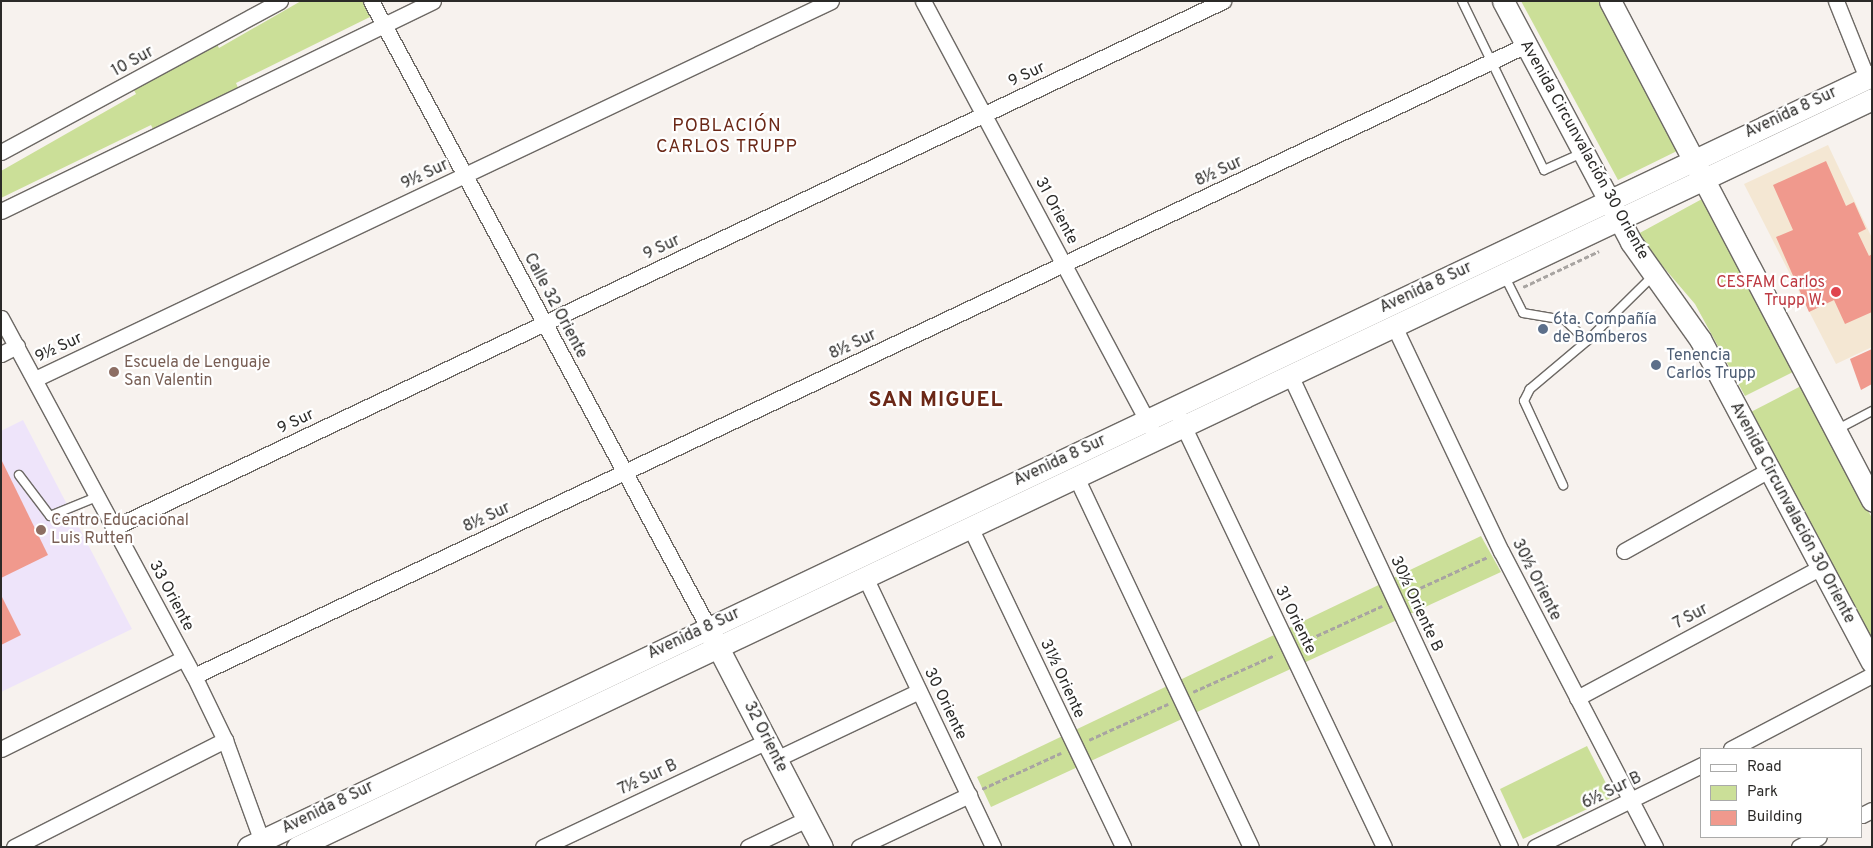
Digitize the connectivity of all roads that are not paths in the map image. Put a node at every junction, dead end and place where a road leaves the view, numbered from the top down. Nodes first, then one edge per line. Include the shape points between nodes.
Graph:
1 (280, 1) edge
2 (371, 1) edge
3 (433, 1) edge
4 (831, 1) edge
5 (924, 1) edge
6 (1223, 1) edge
7 (1462, 1) edge
8 (1503, 1) edge
9 (1610, 1) edge
10 (1836, 1) edge
11 (384, 26) junction
12 (1526, 45) junction
13 (1492, 61) junction
14 (1870, 77) edge
15 (1871, 100) edge
16 (984, 115) junction
17 (1, 152) edge
18 (1583, 152) junction
19 (1694, 159) junction
20 (465, 175) junction
21 (1704, 180) junction
22 (1613, 210) junction
23 (1, 211) edge
24 (1064, 264) junction
25 (1499, 264) junction
26 (1654, 274) junction
27 (1, 318) edge
28 (545, 323) junction
29 (1394, 326) junction
30 (1587, 341) junction
31 (17, 346) junction
32 (1, 354) edge
33 (1290, 375) junction
34 (35, 379) junction
35 (1872, 411) edge
36 (1178, 417) junction
37 (1152, 429) junction
38 (1835, 431) junction
39 (1769, 470) junction
40 (625, 472) junction
41 (20, 475) dead end
42 (1076, 477) junction
43 (1563, 485) dead end
44 (99, 496) junction
45 (1872, 499) edge
46 (115, 527) junction
47 (970, 527) junction
48 (1624, 550) dead end
49 (1821, 567) junction
50 (865, 577) junction
51 (708, 627) junction
52 (718, 647) junction
53 (184, 658) junction
54 (1872, 662) edge
55 (1872, 675) edge
56 (194, 676) junction
57 (919, 690) junction
58 (1577, 698) junction
59 (225, 740) junction
60 (1733, 748) edge
61 (1, 749) edge
62 (772, 750) junction
63 (1700, 766) edge
64 (969, 795) junction
65 (1631, 802) junction
66 (807, 819) junction
67 (1817, 838) edge
68 (258, 845) edge
69 (14, 847) edge
70 (297, 847) edge
71 (543, 847) edge
72 (748, 847) edge
73 (822, 847) edge
74 (859, 847) edge
75 (993, 847) edge
76 (1123, 847) edge
77 (1251, 847) edge
78 (1384, 847) edge
79 (1510, 847) edge
80 (1535, 847) edge
81 (1655, 847) edge
82 (1799, 847) edge

1 - 17 street, 10 Sur
2 - 11 street, Calle 32 Oriente
3 - 11 street
4 - 20 street, 9½ Sur
5 - 16 street, 31 Oriente
6 - 16 street, 9 Sur
7 - 13 lane
8 - 12 street, Avenida Circunvalación 30 Oriente
9 - 19 street
10 - 14 street
11 - 20 street, Calle 32 Oriente
11 - 23 street
12 - 13 street, 8½ Sur
12 - 18 street, Avenida Circunvalación 30 Oriente
13 - 18 lane via 1544,170
13 - 24 street, 8½ Sur
14 - 19 street, Avenida 8 Sur
15 - 21 street, Avenida 8 Sur
16 - 24 street, 31 Oriente
16 - 28 street, 9 Sur
18 - 22 street, Avenida Circunvalación 30 Oriente
19 - 21 street
19 - 22 street, Avenida 8 Sur
20 - 28 street, Calle 32 Oriente
20 - 34 street, 9½ Sur
21 - 22 street, Avenida 8 Sur
21 - 38 street
22 - 25 street, Avenida 8 Sur
22 - 26 street, Avenida Circunvalación 30 Oriente
24 - 37 street, 31 Oriente
24 - 40 street, 8½ Sur
25 - 29 street, Avenida 8 Sur
25 - 30 lane via 1523,313 1565,320
25 - 36 street, Avenida 8 Sur
26 - 30 lane
26 - 39 street, Avenida Circunvalación 30 Oriente via 1692,325
27 - 31 street, 33 Oriente
28 - 40 street, Calle 32 Oriente
28 - 46 street, 9 Sur
29 - 33 street, Avenida 8 Sur
29 - 58 street, 30½ Oriente via 1501,551
30 - 43 lane via 1530,389 1524,401
31 - 32 street, 9½ Sur
31 - 34 street, 33 Oriente
33 - 36 street, Avenida 8 Sur
33 - 79 street, 30½ Oriente B
34 - 44 street, 33 Oriente
35 - 38 lane
36 - 37 street, Avenida 8 Sur
36 - 78 street, 31 Oriente
37 - 42 street, Avenida 8 Sur
37 - 51 street, Avenida 8 Sur
38 - 45 street
39 - 48 street
39 - 49 street, Avenida Circunvalación 30 Oriente
40 - 51 street, Calle 32 Oriente
40 - 56 street, 8½ Sur
41 - 44 lane via 50,516
42 - 47 street, Avenida 8 Sur
42 - 77 street
44 - 46 street, 33 Oriente
46 - 53 street, 33 Oriente
47 - 50 street, Avenida 8 Sur
47 - 76 street, 31½ Oriente
49 - 54 street, Avenida Circunvalación 30 Oriente
49 - 58 street, 7 Sur
50 - 52 street, Avenida 8 Sur
50 - 57 street, 30 Oriente
51 - 52 street, 32 Oriente
51 - 68 street, Avenida 8 Sur
52 - 62 street, 32 Oriente
52 - 70 street, Avenida 8 Sur
53 - 56 street, 33 Oriente
53 - 61 street
55 - 60 street
56 - 59 street, 33 Oriente
57 - 62 street, 7½ Sur B
57 - 64 street, 30 Oriente
58 - 65 street, 30½ Oriente
59 - 68 street, 33 Oriente
59 - 69 street
62 - 66 street, 32 Oriente
62 - 71 street, 7½ Sur B
63 - 65 street, 6½ Sur B
64 - 74 street
64 - 75 street, 30 Oriente
65 - 80 street, 6½ Sur B
65 - 81 street, 30½ Oriente
66 - 72 street
66 - 73 street, 32 Oriente
67 - 82 street

